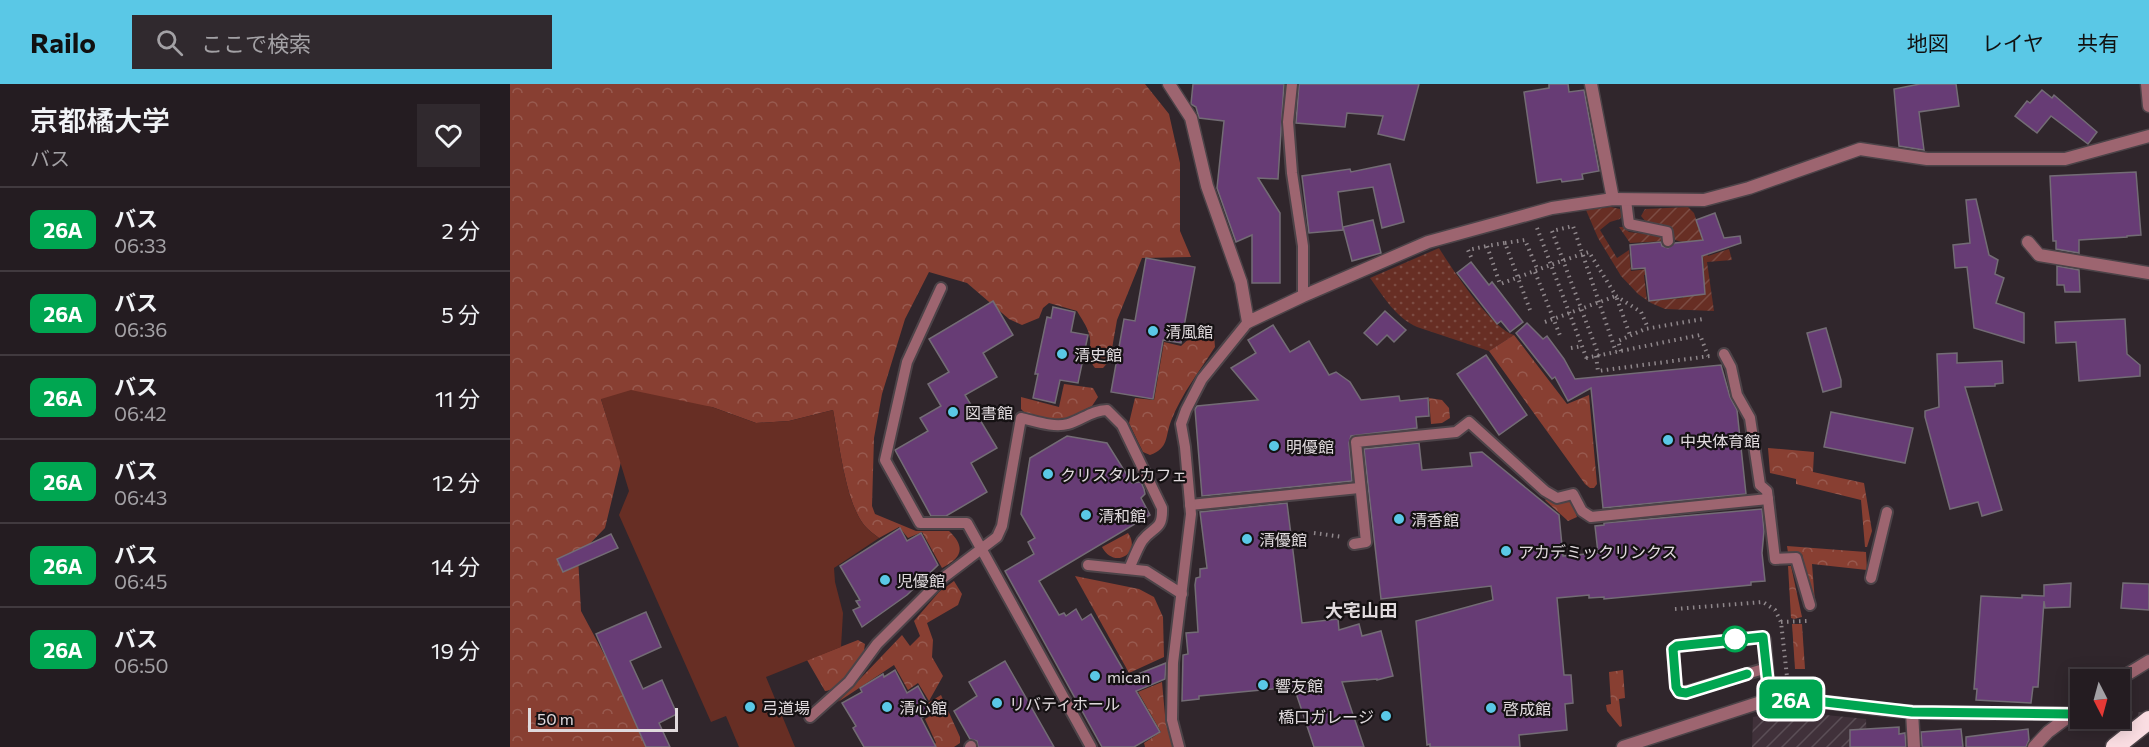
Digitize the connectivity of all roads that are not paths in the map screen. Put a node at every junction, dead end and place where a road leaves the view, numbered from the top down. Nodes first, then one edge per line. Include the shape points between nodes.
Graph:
1 (1169, 84) edge
2 (1292, 84) edge
3 (1591, 84) edge
4 (2147, 84) edge
5 (2149, 106) edge
6 (2149, 136) edge
7 (1613, 199) junction
8 (1626, 200) junction
9 (1616, 224) dead end
10 (1629, 224) junction
11 (1668, 241) dead end
12 (2028, 242) dead end
13 (2149, 273) edge
14 (941, 288) dead end
15 (1304, 296) junction
16 (1248, 322) junction
17 (1725, 354) road end
18 (1359, 488) junction
19 (1768, 500) junction
20 (1190, 506) junction
21 (1887, 512) dead end
22 (1354, 544) dead end
23 (981, 549) junction
24 (1088, 565) dead end
25 (1129, 569) junction
26 (1871, 578) dead end
27 (1182, 594) junction
28 (1810, 605) dead end
29 (2149, 662) edge
30 (1767, 668) junction
31 (2130, 673) edge
32 (1770, 701) junction
33 (1912, 712) junction
34 (2070, 712) edge
35 (810, 717) dead end
36 (2070, 717) edge
37 (2149, 720) edge
38 (1091, 747) edge
39 (1179, 747) edge
40 (1623, 747) edge
41 (1914, 747) edge
42 (2034, 747) edge
43 (2115, 747) edge

1 - 16 street via 1191,118 1207,186 1241,282
2 - 15 lane via 1288,122 1303,246
3 - 7 street
4 - 5 street
6 - 8 street via 2065,159 1927,159 1860,149 1704,200
7 - 8 street
7 - 15 street via 1552,207 1428,242
8 - 10 lane
9 - 10 lane
10 - 11 lane via 1667,232
12 - 13 street via 2039,255
14 - 23 lane via 907,362 885,460 920,523 967,523
15 - 16 street
16 - 20 lane via 1202,380 1181,424
17 - 19 lane via 1737,395 1750,418 1760,485 1767,491
18 - 19 lane via 1356,442 1456,432 1469,422 1545,491 1557,498 1573,494 1582,511 1591,517
18 - 20 lane
18 - 22 lane via 1366,542
19 - 28 lane via 1775,559 1796,558
20 - 27 lane
21 - 26 lane
23 - 25 lane via 997,537 1002,526 1021,418 1060,426 1096,410 1107,410 1122,425 1162,508 1159,527 1143,540
23 - 35 lane via 943,579 877,644 849,682
23 - 38 lane
24 - 25 lane
25 - 27 lane via 1146,571
27 - 39 lane via 1173,663 1172,720
29 - 31 street
30 - 30 lane via 1682,693 1676,687 1673,649 1762,637
30 - 32 lane
32 - 33 street via 1799,699
32 - 40 street
33 - 34 street
33 - 41 street
36 - 42 street
37 - 43 highway

